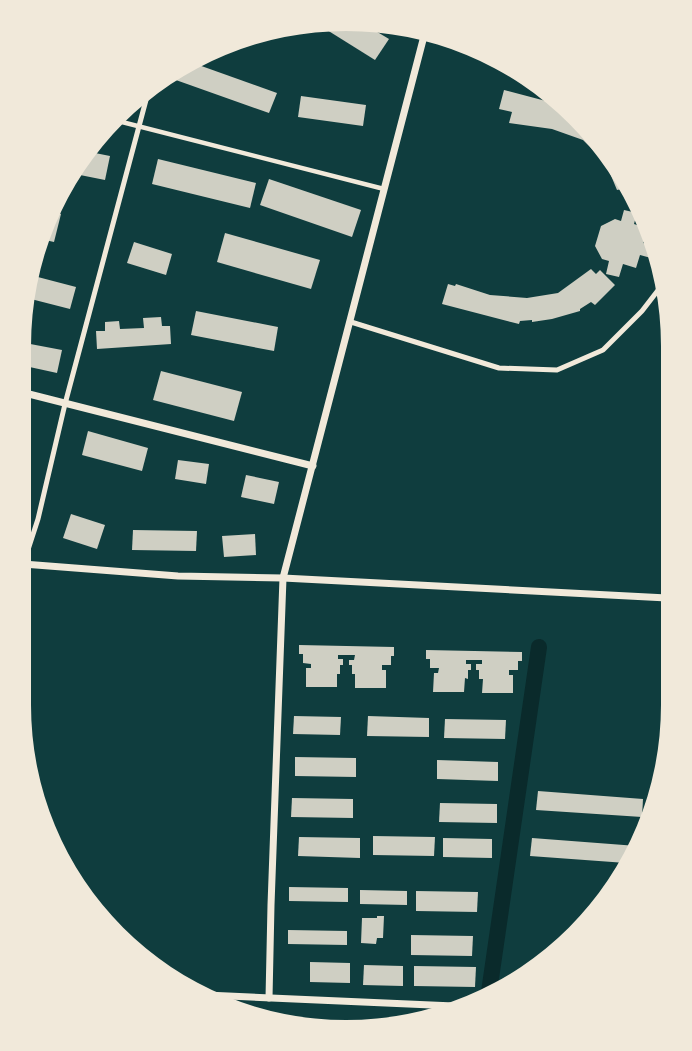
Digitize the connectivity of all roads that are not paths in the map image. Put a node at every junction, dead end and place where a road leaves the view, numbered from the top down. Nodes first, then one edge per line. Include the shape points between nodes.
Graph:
1 (423, 41) edge
2 (145, 103) edge
3 (124, 122) edge
4 (139, 126) junction
5 (384, 189) junction
6 (656, 293) edge
7 (350, 322) junction
8 (31, 395) edge
9 (65, 404) junction
10 (313, 466) junction
11 (31, 541) edge
12 (31, 564) edge
13 (283, 578) junction
14 (661, 598) edge
15 (226, 996) edge
16 (270, 998) junction
17 (439, 1005) edge

1 - 5 street
2 - 4 street
3 - 4 street
4 - 5 street
4 - 9 street
5 - 7 street
6 - 7 street via 603,350 557,370 499,368
7 - 10 street
8 - 9 street
9 - 10 street
9 - 11 street
10 - 13 street
12 - 13 street via 178,576
13 - 14 street
13 - 16 street
15 - 16 street
16 - 17 street

